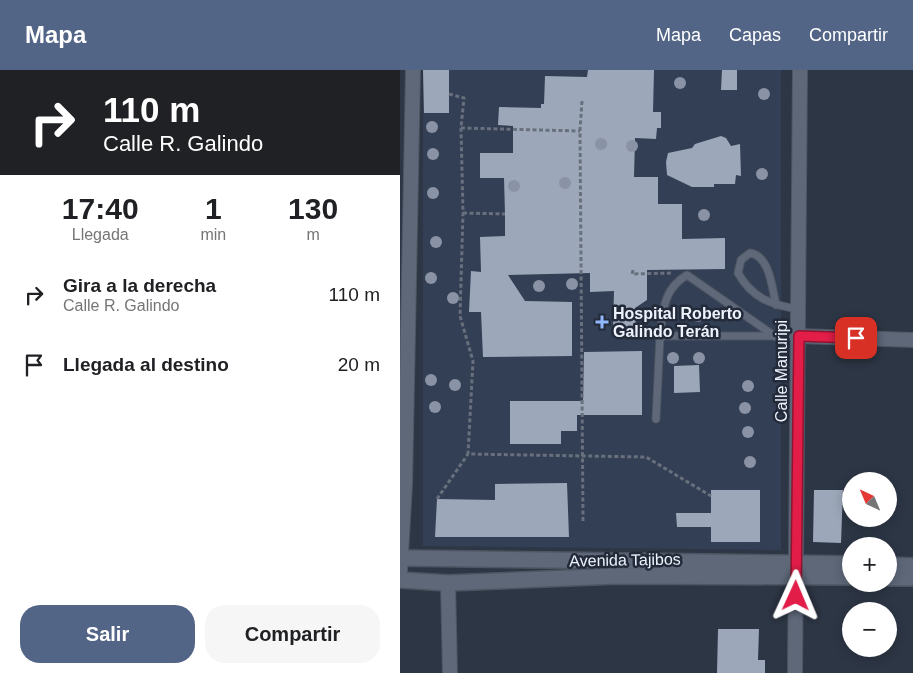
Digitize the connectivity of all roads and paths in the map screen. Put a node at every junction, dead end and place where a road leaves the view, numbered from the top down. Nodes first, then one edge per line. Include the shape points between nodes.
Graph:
1 (413, 70) edge
2 (800, 70) edge
3 (449, 94) dead end
4 (582, 101) dead end
5 (461, 128) junction
6 (580, 131) junction
7 (462, 213) junction
8 (505, 214) dead end
9 (405, 218) edge
10 (633, 270) dead end
11 (687, 274) junction
12 (776, 305) junction
13 (799, 309) junction
14 (660, 336) junction
15 (799, 336) junction
16 (776, 337) junction
17 (913, 340) edge
18 (403, 382) edge
19 (656, 419) dead end
20 (468, 454) junction
21 (584, 457) junction
22 (711, 496) dead end
23 (437, 498) dead end
24 (583, 522) dead end
25 (401, 562) edge
26 (842, 565) edge
27 (897, 565) edge
28 (913, 566) edge
29 (797, 570) junction
30 (842, 576) edge
31 (897, 578) edge
32 (913, 578) edge
33 (400, 580) edge
34 (448, 583) junction
35 (450, 673) edge
36 (795, 673) edge

1 - 9 street
2 - 13 street, Calle Manuripi
3 - 5 path via 464,98
4 - 6 path
5 - 6 path
5 - 7 path
6 - 21 path
7 - 8 path
7 - 20 path via 460,316 473,362
9 - 18 street
10 - 11 path via 632,274
11 - 14 lane via 677,281 664,301
11 - 16 lane
12 - 12 lane via 747,289 738,273 741,260 750,253 763,260
12 - 13 lane
13 - 15 street, Calle Manuripi
14 - 16 lane
14 - 19 lane
15 - 16 lane
15 - 17 street
15 - 29 street, Calle Manuripi
18 - 25 street
20 - 21 path
20 - 23 path
21 - 22 path via 646,457
21 - 24 path
25 - 29 main road, Avenida Tajibos via 664,563
26 - 29 main road, Avenida Tajibos
27 - 28 main road
29 - 30 main road, Avenida Tajibos
29 - 34 main road, Avenida Tajibos
29 - 36 street, Calle Manuripi
31 - 32 main road
33 - 34 main road, Avenida Tajibos
34 - 35 street

